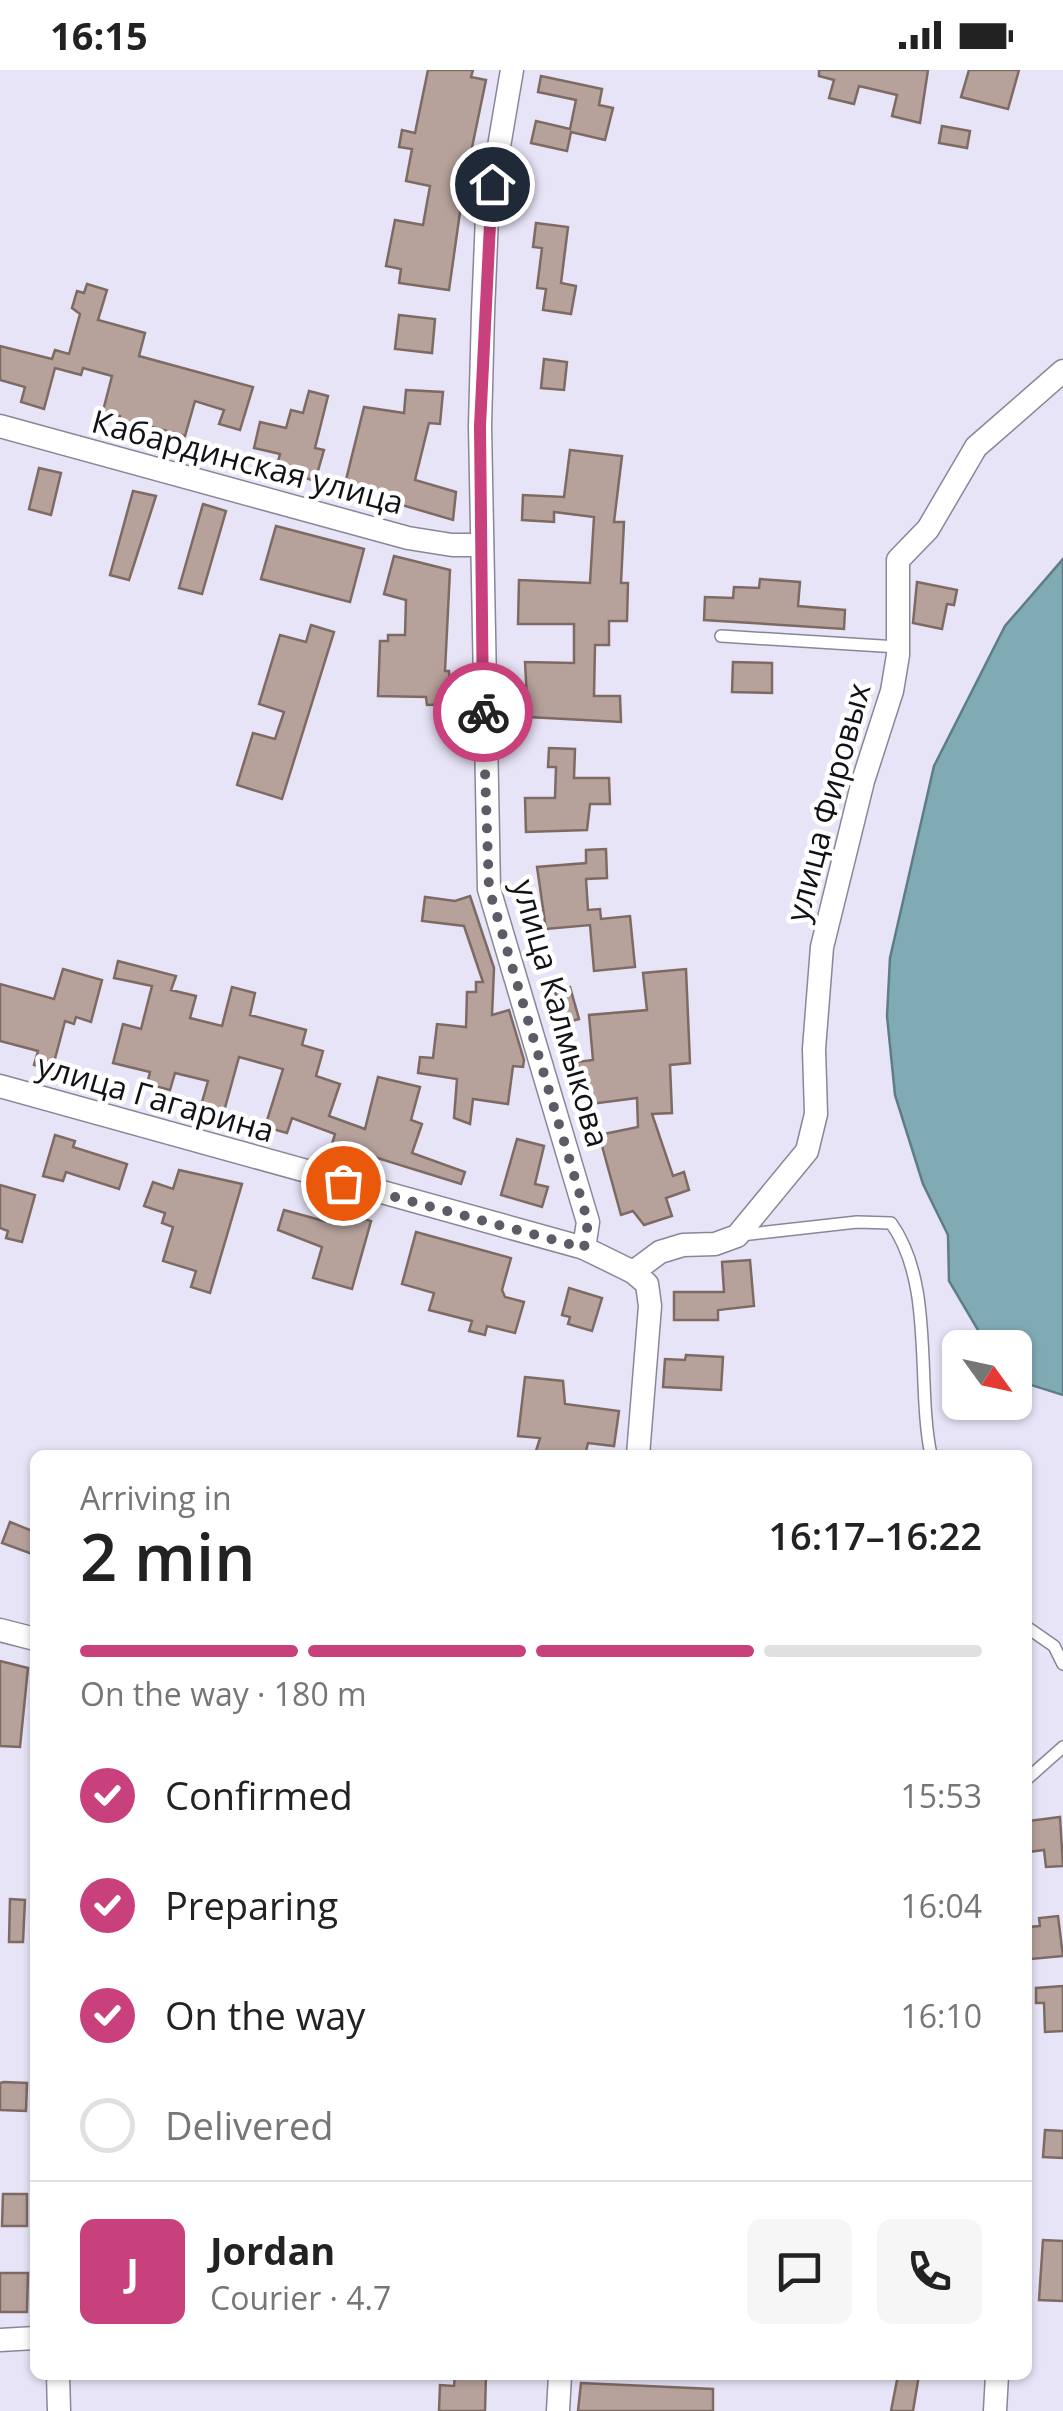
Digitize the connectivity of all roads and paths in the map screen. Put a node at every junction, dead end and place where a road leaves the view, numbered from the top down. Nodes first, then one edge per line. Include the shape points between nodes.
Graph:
1 (512, 70) edge
2 (1063, 371) edge
3 (0, 426) edge
4 (482, 544) junction
5 (721, 636) dead end
6 (898, 647) junction
7 (0, 1086) edge
8 (737, 1236) junction
9 (584, 1248) junction
10 (633, 1272) junction
11 (638, 1450) edge
12 (931, 1450) edge
13 (0, 1630) edge
14 (1032, 1631) edge
15 (30, 1638) edge
16 (1063, 1664) edge
17 (1063, 1748) edge
18 (1032, 1775) edge
19 (30, 2338) edge
20 (0, 2340) edge
21 (58, 2380) edge
22 (560, 2380) edge
23 (997, 2380) edge
24 (59, 2411) edge
25 (558, 2411) edge
26 (995, 2411) edge

1 - 4 street, улица Калмыкова via 487,217
2 - 6 street, улица Фировых via 976,448 928,529 898,560
3 - 4 street, Кабардинская улица via 408,538
4 - 9 street, улица Калмыкова via 489,889 588,1222
5 - 6 lane
6 - 8 street, улица Фировых via 822,948 816,1114 807,1151
7 - 9 street, улица Гагарина
8 - 10 street via 660,1252
8 - 12 lane via 891,1223 907,1246
9 - 10 street
10 - 11 street via 647,1284 650,1306
13 - 15 street
14 - 16 lane via 1054,1646
17 - 18 lane
19 - 20 street
21 - 24 street
22 - 25 street
23 - 26 street

